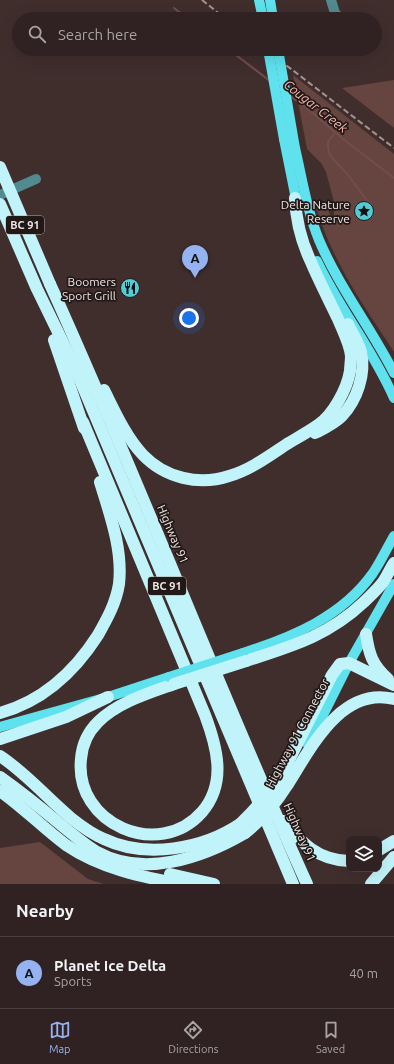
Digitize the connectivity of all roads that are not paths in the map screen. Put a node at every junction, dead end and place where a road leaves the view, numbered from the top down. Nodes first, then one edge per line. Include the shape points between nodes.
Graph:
1 (270, 0) edge
2 (331, 0) edge
3 (260, 2) edge
4 (262, 12) edge
5 (272, 12) edge
6 (336, 12) edge
7 (269, 56) edge
8 (279, 56) edge
9 (0, 167) edge
10 (36, 179) dead end
11 (0, 195) edge
12 (295, 198) junction
13 (0, 204) edge
14 (37, 290) junction
15 (57, 300) junction
16 (339, 303) junction
17 (394, 373) edge
18 (394, 398) edge
19 (83, 422) junction
20 (297, 438) junction
21 (394, 536) edge
22 (394, 563) edge
23 (394, 584) edge
24 (366, 634) junction
25 (245, 657) junction
26 (349, 663) junction
27 (172, 681) junction
28 (394, 684) edge
29 (108, 697) junction
30 (394, 699) edge
31 (0, 713) edge
32 (0, 727) edge
33 (0, 739) edge
34 (0, 756) edge
35 (0, 777) edge
36 (288, 784) junction
37 (0, 791) edge
38 (274, 810) junction
39 (243, 828) junction
40 (394, 841) edge
41 (382, 848) edge
42 (394, 857) edge
43 (346, 860) edge
44 (128, 863) junction
45 (181, 884) edge
46 (214, 884) edge
47 (293, 884) edge
48 (307, 884) edge
49 (371, 884) edge

1 - 5 main road
2 - 6 street
3 - 4 main road
7 - 12 main road, bridge
8 - 17 main road, bridge via 295,148 319,240 346,293
9 - 15 highway, Highway 91 / BC 91, bridge
10 - 11 street
12 - 16 main road via 315,258
12 - 20 highway via 296,215 303,241 344,334 351,356 346,386 332,410 319,425
13 - 14 highway, BC 91
14 - 19 highway
14 - 47 highway, BC 91 via 72,361
15 - 20 highway via 121,424 143,455 157,467 184,479 213,480 247,469
15 - 38 highway, Highway 91 / BC 91
16 - 18 main road via 383,375
16 - 20 highway via 361,354 362,367 358,390 341,417 309,437
19 - 27 highway via 205,714 217,754 216,784 209,802 199,814 186,825 169,832 150,835 133,833 104,817 89,798 80,765 84,745 92,729 109,713
19 - 31 highway via 116,542 119,584 115,601 93,642 65,676 38,697
21 - 25 main road via 373,573 337,609 300,632
22 - 25 highway via 371,596 339,623 292,647
23 - 24 main road, Highway 91 Connector
24 - 26 main road, Highway 91 Connector
24 - 28 highway via 372,660
25 - 27 highway, bridge
26 - 28 highway
26 - 36 main road, Highway 91 Connector
26 - 39 highway, bridge via 340,664 336,668 283,772
27 - 29 main road
29 - 32 main road
29 - 33 highway via 66,717
30 - 36 highway via 367,699 357,702 336,716
34 - 39 highway via 71,818 105,840 148,849 189,845
35 - 44 highway, Highway 91 Connector via 85,844 110,858
36 - 39 highway, Highway 91 Connector, bridge via 258,823
37 - 45 highway via 79,853 125,872
38 - 43 highway via 309,848 328,858
38 - 48 highway, Highway 91 / BC 91
39 - 44 highway, Highway 91 Connector via 226,844 194,856 154,864
40 - 41 highway
42 - 49 highway
44 - 46 highway

